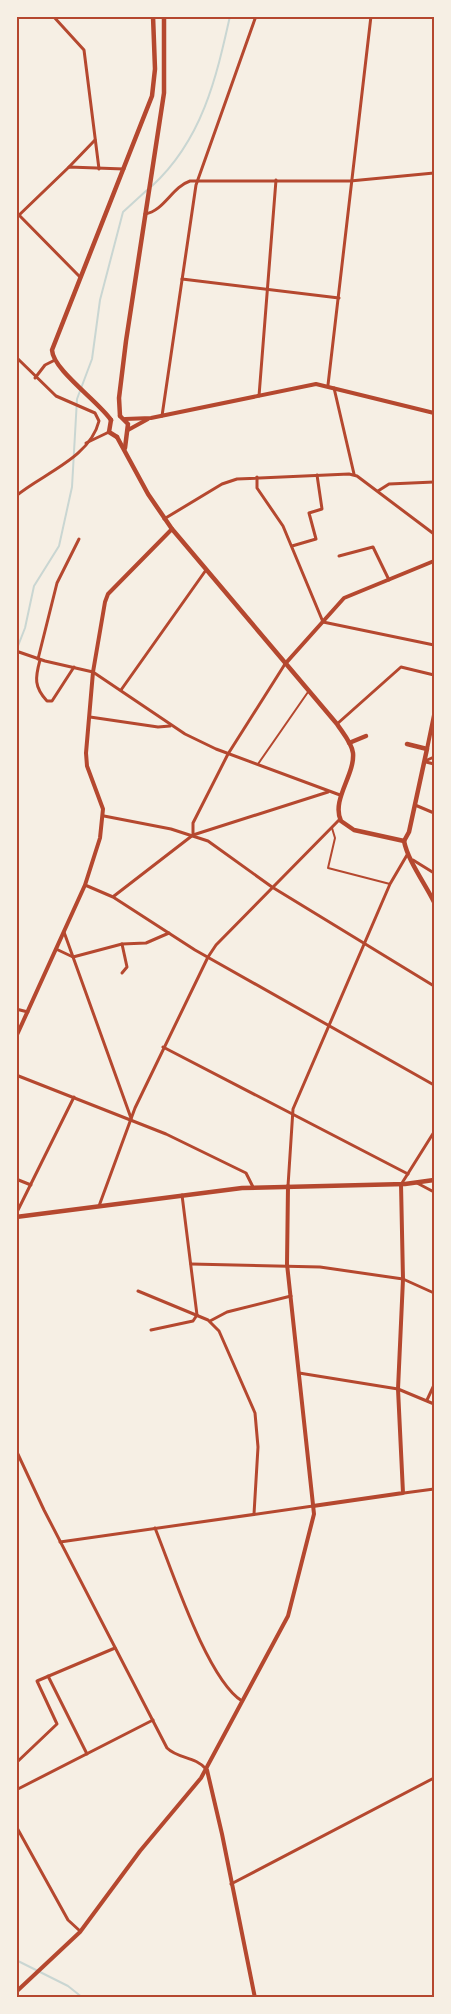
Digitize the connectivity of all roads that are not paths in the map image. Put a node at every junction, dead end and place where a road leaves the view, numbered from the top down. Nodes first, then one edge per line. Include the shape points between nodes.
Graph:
1 (53, 16) edge
2 (153, 16) edge
3 (164, 16) edge
4 (256, 16) edge
5 (371, 16) edge
6 (166, 68) junction
7 (154, 69) junction
8 (95, 140) junction
9 (69, 167) junction
10 (99, 169) junction
11 (123, 169) junction
12 (435, 173) edge
13 (197, 180) junction
14 (276, 180) junction
15 (350, 181) junction
16 (145, 214) junction
17 (17, 215) edge
18 (80, 277) junction
19 (182, 279) junction
20 (267, 290) junction
21 (339, 298) junction
22 (16, 357) edge
23 (55, 360) junction
24 (35, 378) junction
25 (328, 385) junction
26 (333, 387) junction
27 (259, 396) junction
28 (435, 413) edge
29 (162, 416) junction
30 (122, 417) junction
31 (151, 418) junction
32 (111, 420) junction
33 (127, 431) junction
34 (109, 432) junction
35 (117, 437) junction
36 (85, 444) junction
37 (127, 454) junction
38 (354, 474) junction
39 (317, 475) junction
40 (257, 477) junction
41 (435, 482) edge
42 (378, 491) junction
43 (16, 496) edge
44 (164, 519) junction
45 (172, 529) junction
46 (435, 534) edge
47 (79, 539) dead end
48 (292, 546) junction
49 (339, 556) dead end
50 (435, 561) edge
51 (206, 570) junction
52 (388, 580) junction
53 (323, 622) junction
54 (435, 645) edge
55 (16, 651) edge
56 (39, 660) junction
57 (285, 664) junction
58 (74, 667) junction
59 (93, 672) junction
60 (435, 675) edge
61 (121, 690) junction
62 (308, 692) junction
63 (435, 715) edge
64 (90, 717) junction
65 (337, 724) junction
66 (170, 726) junction
67 (366, 736) dead end
68 (349, 743) junction
69 (407, 744) dead end
70 (427, 749) junction
71 (228, 754) junction
72 (435, 757) edge
73 (424, 761) junction
74 (435, 764) edge
75 (258, 765) junction
76 (330, 792) junction
77 (342, 795) junction
78 (415, 805) junction
79 (435, 813) edge
80 (104, 816) junction
81 (340, 819) junction
82 (332, 827) junction
83 (193, 835) junction
84 (404, 841) junction
85 (406, 855) junction
86 (413, 860) junction
87 (435, 873) edge
88 (390, 884) junction
89 (86, 885) junction
90 (272, 887) junction
91 (113, 897) junction
92 (435, 902) edge
93 (64, 932) junction
94 (169, 933) junction
95 (122, 944) junction
96 (365, 944) junction
97 (56, 949) junction
98 (73, 957) junction
99 (208, 957) junction
100 (122, 973) dead end
101 (435, 986) edge
102 (16, 1009) edge
103 (28, 1012) junction
104 (330, 1025) junction
105 (16, 1037) edge
106 (163, 1047) junction
107 (16, 1075) edge
108 (435, 1085) edge
109 (74, 1097) junction
110 (292, 1114) junction
111 (131, 1118) junction
112 (435, 1132) edge
113 (408, 1174) junction
114 (16, 1179) edge
115 (435, 1180) edge
116 (417, 1183) junction
117 (401, 1184) junction
118 (31, 1185) junction
119 (288, 1186) junction
120 (253, 1187) junction
121 (435, 1192) edge
122 (182, 1195) junction
123 (99, 1206) junction
124 (16, 1215) edge
125 (191, 1264) junction
126 (287, 1264) junction
127 (403, 1279) junction
128 (138, 1291) dead end
129 (435, 1293) edge
130 (291, 1296) junction
131 (197, 1316) junction
132 (210, 1321) junction
133 (151, 1330) dead end
134 (299, 1373) junction
135 (435, 1385) edge
136 (398, 1389) junction
137 (427, 1400) junction
138 (435, 1404) edge
139 (16, 1450) edge
140 (17, 1455) edge
141 (435, 1489) edge
142 (403, 1493) junction
143 (314, 1506) junction
144 (254, 1514) junction
145 (155, 1528) junction
146 (60, 1542) junction
147 (115, 1648) junction
148 (48, 1676) junction
149 (244, 1702) junction
150 (153, 1720) junction
151 (87, 1754) junction
152 (16, 1763) edge
153 (206, 1769) junction
154 (435, 1778) edge
155 (16, 1790) edge
156 (16, 1826) edge
157 (231, 1884) junction
158 (80, 1932) junction
159 (16, 1983) edge
160 (24, 1986) junction
161 (16, 1992) edge
162 (255, 1998) edge

1 - 8 street via 84,50
2 - 7 main road
3 - 6 main road
4 - 13 street
5 - 15 street
6 - 7 main road
6 - 16 main road
7 - 11 main road via 152,96
8 - 9 street
8 - 10 street
9 - 10 street
9 - 17 street
10 - 11 street
11 - 18 main road
12 - 15 street
13 - 14 street
13 - 16 street via 183,184 156,210
13 - 19 street
14 - 15 street
14 - 20 street
15 - 21 street
16 - 30 main road via 120,385
17 - 18 street
18 - 23 main road via 53,345
19 - 20 street
19 - 29 street
20 - 21 street
20 - 27 street
21 - 25 street
22 - 24 street
23 - 24 street
23 - 32 main road
24 - 36 street via 56,396 98,416 99,423
25 - 26 street
25 - 27 street via 312,384
26 - 28 street
26 - 38 street
27 - 29 street
29 - 31 street
30 - 31 street
30 - 32 main road
30 - 33 main road
31 - 33 street
32 - 34 main road
33 - 35 main road
33 - 37 main road
34 - 35 main road
34 - 36 street
35 - 37 main road
36 - 43 street via 68,462
37 - 44 main road
38 - 39 street
38 - 42 street
39 - 40 street
39 - 48 street via 322,509 309,513 316,539
40 - 44 street via 222,484
40 - 48 street via 257,488
41 - 42 street via 389,484
42 - 46 street
44 - 45 main road
45 - 51 main road
45 - 59 street via 108,594
47 - 56 street via 57,583
48 - 53 street
49 - 52 street via 373,547
50 - 52 street
51 - 57 main road
51 - 61 street
52 - 53 street via 344,598
53 - 54 street
53 - 57 street
55 - 56 street
56 - 58 street
56 - 58 street via 35,681 47,701 52,701
57 - 62 main road
57 - 71 street
58 - 59 street
59 - 61 street
59 - 64 street
60 - 65 street via 401,667
61 - 66 street
62 - 65 main road
62 - 75 street
63 - 70 street
64 - 66 street
64 - 80 street via 86,760
65 - 68 main road
66 - 71 street
67 - 68 main road
68 - 77 main road via 353,755
69 - 70 main road
70 - 73 main road
71 - 75 street
71 - 83 street via 194,823
72 - 73 street
73 - 74 street
73 - 78 main road
75 - 76 street
76 - 77 street
76 - 83 street
77 - 81 main road
78 - 79 street
78 - 84 main road
80 - 83 street
80 - 89 street
81 - 82 street
81 - 84 main road via 354,830
82 - 88 street via 335,838 328,868
82 - 90 street
83 - 90 street via 208,841
83 - 91 street
84 - 85 main road
85 - 86 main road
85 - 88 street
86 - 87 street
86 - 92 main road
88 - 96 street
89 - 91 street
89 - 93 street
90 - 96 street
90 - 99 street
91 - 94 street
93 - 97 street
93 - 98 street
94 - 95 street via 146,943
94 - 99 street
95 - 98 street
95 - 100 street via 127,967
96 - 101 street
96 - 104 street
97 - 98 street
97 - 103 street
98 - 111 street
99 - 104 street
99 - 106 street
102 - 103 street
103 - 105 street
104 - 108 street
104 - 110 street
106 - 110 street
106 - 111 street
107 - 109 street
109 - 111 street
109 - 118 street
110 - 113 street
110 - 119 street
111 - 120 street via 242,1171 250,1177
111 - 123 street
112 - 113 street
113 - 117 street
114 - 118 street
115 - 116 main road
116 - 117 main road
116 - 121 street
117 - 119 main road
117 - 127 street
118 - 124 street
119 - 120 main road
119 - 126 street
120 - 122 main road
122 - 123 main road
122 - 125 street
123 - 124 main road
125 - 126 street
125 - 131 street
126 - 127 street
126 - 130 street
127 - 129 street
127 - 136 street
128 - 131 street
130 - 132 street via 227,1312
130 - 134 street
131 - 132 street
131 - 133 street via 193,1322
132 - 144 street via 219,1331 255,1413 258,1447
134 - 136 street
134 - 143 street
135 - 137 street
136 - 137 street
136 - 142 street
137 - 138 street
139 - 140 street
140 - 146 street
141 - 142 street
142 - 143 street
143 - 144 street
143 - 149 street via 288,1616
144 - 145 street
145 - 146 street
145 - 149 street via 208,1655 231,1693
146 - 147 street
147 - 148 street
147 - 150 street
148 - 151 street
148 - 152 street via 37,1681 57,1724
149 - 153 street
150 - 151 street
150 - 153 street via 170,1751 194,1759
151 - 155 street
153 - 157 street
153 - 158 street
154 - 157 street
156 - 158 street via 68,1920
157 - 162 street
158 - 160 street
159 - 160 street
160 - 161 street

